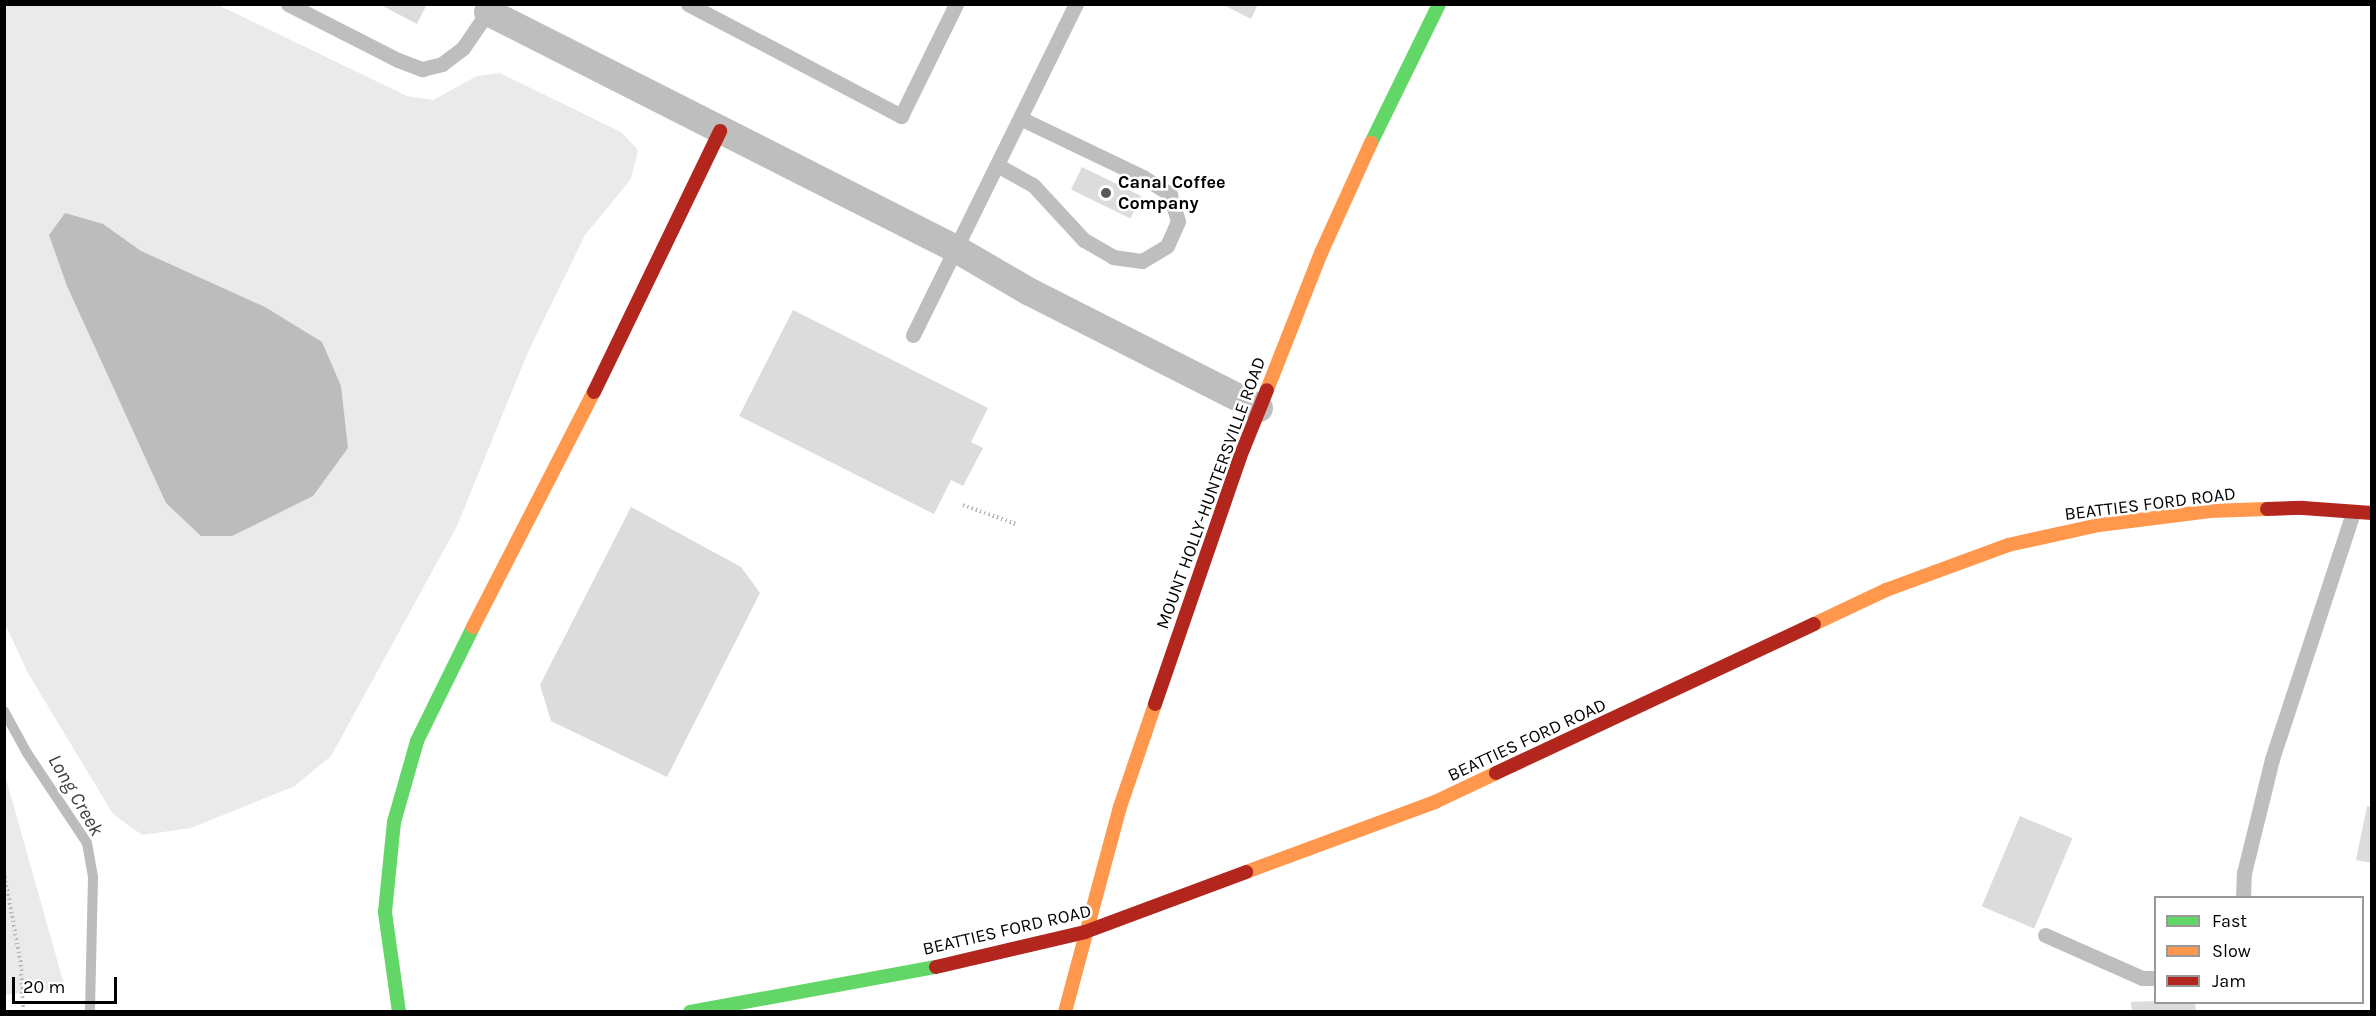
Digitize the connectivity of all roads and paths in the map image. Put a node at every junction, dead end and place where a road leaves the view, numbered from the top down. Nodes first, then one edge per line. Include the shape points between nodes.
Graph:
1 (288, 4) edge
2 (688, 4) edge
3 (956, 4) edge
4 (1076, 4) edge
5 (1438, 4) edge
6 (490, 8) edge
7 (1020, 118) junction
8 (720, 131) junction
9 (997, 165) junction
10 (956, 249) junction
11 (913, 335) dead end
12 (1258, 408) junction
13 (963, 505) dead end
14 (2353, 512) junction
15 (2372, 513) edge
16 (1016, 524) dead end
17 (4, 872) edge
18 (2243, 896) edge
19 (1085, 932) junction
20 (2044, 935) dead end
21 (2154, 978) edge
22 (23, 1011) edge
23 (399, 1011) edge
24 (690, 1011) edge
25 (1065, 1011) edge

1 - 6 lane via 422,69 442,64 464,48
2 - 3 lane via 901,116
4 - 7 lane
5 - 12 main road, MOUNT HOLLY-HUNTERSVILLE ROAD via 1321,253
6 - 8 street
7 - 9 lane
7 - 9 lane via 1170,194 1178,221 1167,246 1142,261 1113,257 1084,240 1033,185
8 - 10 street
8 - 23 main road via 579,423 417,741 394,822 385,912
9 - 10 lane
10 - 11 lane
10 - 12 street via 1028,291
12 - 19 main road, MOUNT HOLLY-HUNTERSVILLE ROAD via 1120,807
13 - 16 path
14 - 15 main road, BEATTIES FORD ROAD
14 - 18 lane via 2272,759 2244,873
14 - 19 main road, BEATTIES FORD ROAD via 2303,508 2199,512 2099,525 1961,560 1764,646 1435,802
17 - 22 path via 21,965
19 - 24 main road, BEATTIES FORD ROAD via 944,965
19 - 25 main road, MOUNT HOLLY-HUNTERSVILLE ROAD
20 - 21 lane via 2142,978

